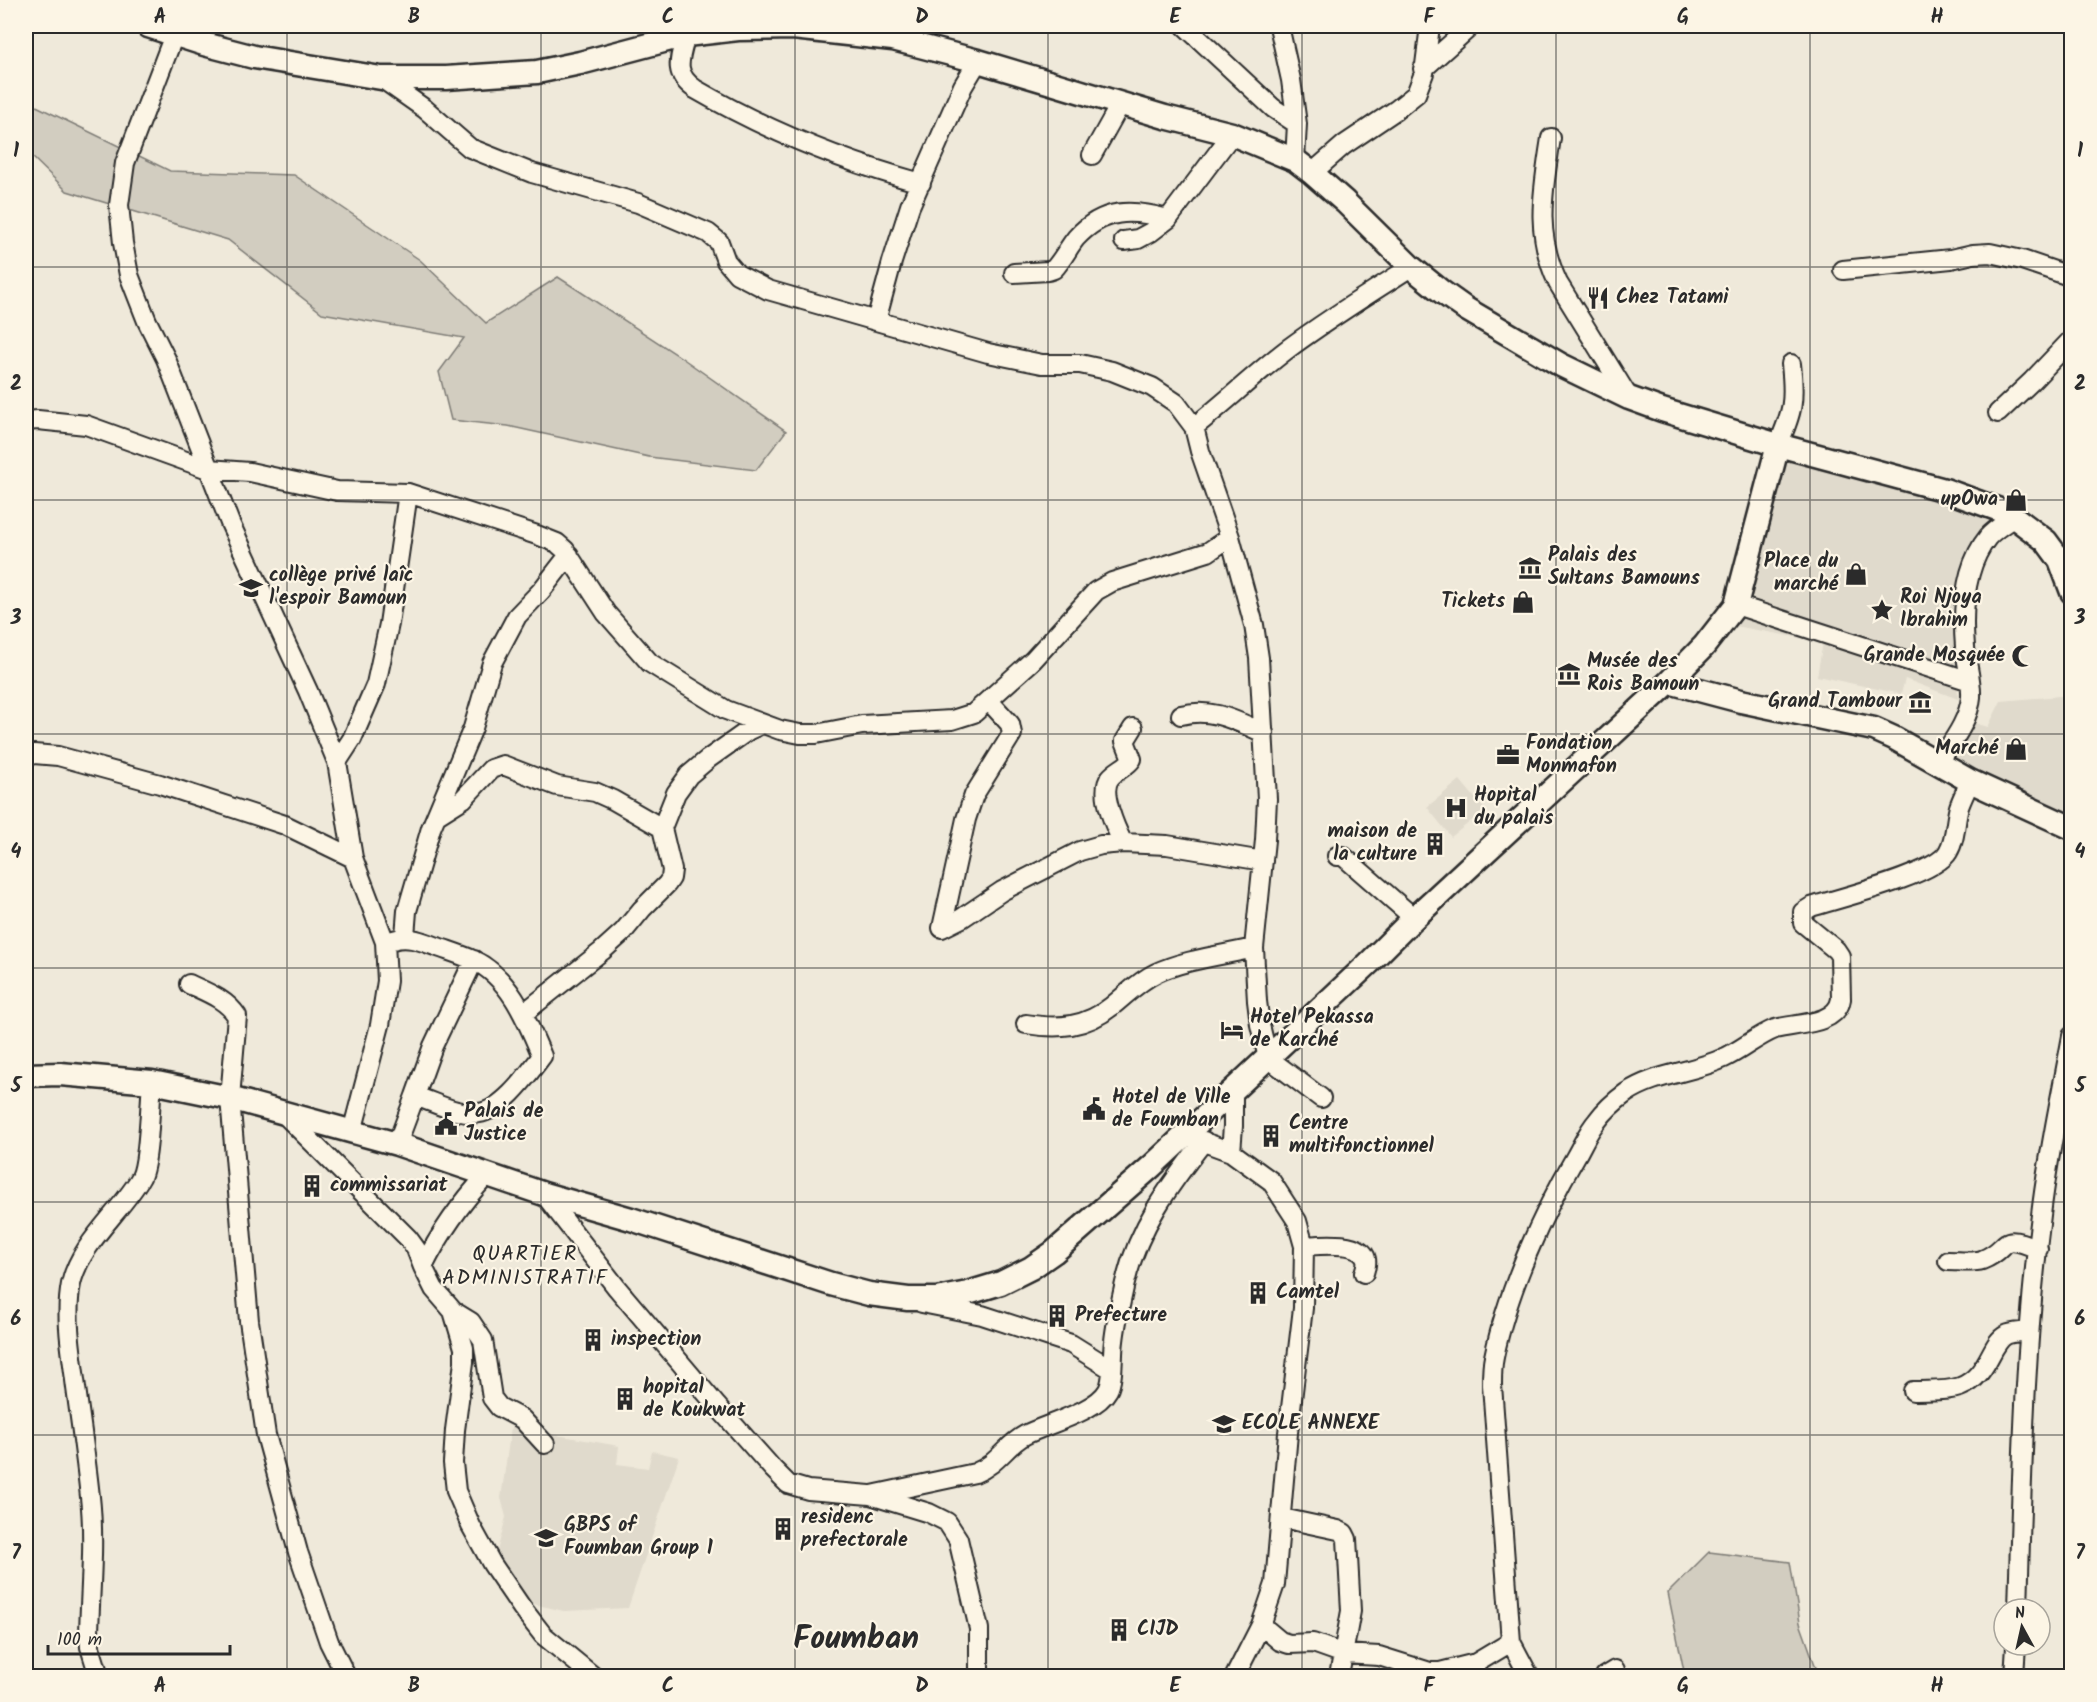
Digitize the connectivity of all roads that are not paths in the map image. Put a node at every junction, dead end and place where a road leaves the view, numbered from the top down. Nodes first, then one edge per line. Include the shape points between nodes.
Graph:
1 (148, 26) edge
2 (872, 26) edge
3 (1185, 26) edge
4 (1279, 26) edge
5 (1430, 26) edge
6 (1471, 26) edge
7 (174, 35) junction
8 (686, 35) junction
9 (893, 39) junction
10 (978, 61) junction
11 (1423, 69) junction
12 (381, 78) junction
13 (1121, 103) junction
14 (1297, 124) junction
15 (1232, 134) junction
16 (1551, 138) dead end
17 (1092, 155) dead end
18 (1304, 166) junction
19 (921, 183) junction
20 (1168, 219) junction
21 (1124, 241) dead end
22 (1411, 267) junction
23 (1843, 270) dead end
24 (1014, 273) dead end
25 (2072, 277) edge
26 (876, 321) junction
27 (2072, 339) edge
28 (1791, 364) dead end
29 (1629, 398) junction
30 (1998, 413) dead end
31 (26, 421) edge
32 (1194, 427) junction
33 (1778, 445) junction
34 (208, 469) junction
35 (408, 493) junction
36 (2014, 517) junction
37 (1230, 537) junction
38 (569, 555) junction
39 (2072, 592) edge
40 (1736, 605) junction
41 (1970, 681) junction
42 (1669, 682) junction
43 (988, 701) junction
44 (1181, 715) dead end
45 (762, 724) junction
46 (1133, 728) dead end
47 (1264, 733) junction
48 (26, 757) edge
49 (338, 762) junction
50 (1939, 762) junction
51 (1970, 781) junction
52 (436, 816) junction
53 (662, 828) junction
54 (2072, 828) edge
55 (1123, 843) junction
56 (1337, 856) dead end
57 (353, 858) junction
58 (1263, 861) junction
59 (1414, 918) junction
60 (405, 936) junction
61 (385, 942) junction
62 (1254, 948) junction
63 (474, 960) junction
64 (189, 984) dead end
65 (524, 1013) junction
66 (1026, 1024) dead end
67 (2072, 1036) edge
68 (1268, 1058) junction
69 (26, 1075) edge
70 (152, 1082) junction
71 (1233, 1089) junction
72 (415, 1096) junction
73 (230, 1098) junction
74 (1321, 1098) dead end
75 (282, 1113) junction
76 (352, 1132) junction
77 (1194, 1138) junction
78 (398, 1144) junction
79 (1231, 1152) junction
80 (487, 1175) junction
81 (544, 1194) junction
82 (1304, 1246) junction
83 (2038, 1249) junction
84 (1948, 1261) dead end
85 (423, 1267) junction
86 (1364, 1273) dead end
87 (908, 1299) junction
88 (453, 1311) junction
89 (2029, 1331) junction
90 (1111, 1369) junction
91 (1913, 1391) dead end
92 (545, 1444) dead end
93 (870, 1495) junction
94 (1281, 1518) junction
95 (2018, 1597) edge
96 (1261, 1625) junction
97 (1511, 1642) junction
98 (1344, 1654) junction
99 (2015, 1657) edge
100 (99, 1677) edge
101 (346, 1677) edge
102 (592, 1677) edge
103 (979, 1677) edge
104 (1235, 1677) edge
105 (1339, 1677) edge
106 (1529, 1677) edge
107 (2014, 1677) edge

1 - 7 main road
2 - 9 street
3 - 14 street via 1274,108
4 - 14 street
5 - 11 street
6 - 11 street
7 - 12 main road via 254,57
7 - 34 street via 125,162 119,206 129,275
8 - 9 main road via 768,27
8 - 12 main road via 537,72
8 - 19 street via 680,70 683,81 694,89 775,132 868,168
9 - 10 main road
10 - 13 main road
10 - 19 street via 963,86
11 - 18 street via 1416,94 1344,145
12 - 26 street via 470,148 532,173 638,203 692,226 719,243 726,261 748,280 768,290
13 - 15 main road
13 - 17 street
14 - 18 street
15 - 18 main road
15 - 20 street
16 - 29 street via 1541,219 1549,263
18 - 22 main road
19 - 26 street via 902,228
20 - 21 street via 1144,236
20 - 24 street via 1134,211 1118,213 1099,220 1077,236 1054,269
22 - 29 main road via 1486,322
22 - 32 street via 1287,350
23 - 25 street via 1990,253
26 - 32 street via 1012,359 1080,364 1112,371 1152,387 1176,403
27 - 30 street
28 - 33 street via 1794,395 1790,419
29 - 33 main road
31 - 34 street via 86,425
32 - 37 street
33 - 36 main road via 1945,490
33 - 40 main road
34 - 35 street via 250,472 337,490
34 - 49 street
35 - 38 street via 537,535 557,543
35 - 49 street via 376,684
36 - 39 main road via 2046,541 2060,560
36 - 41 street via 1989,536 1974,561 1965,592 1965,647
37 - 43 street via 1208,552 1120,579 1096,591 1033,660
37 - 47 street via 1254,625
38 - 45 street via 606,613 650,663 726,710
38 - 52 street via 517,616 497,651 473,728
40 - 41 street
40 - 42 main road
41 - 50 street via 1968,713
42 - 50 main road via 1874,729
42 - 59 main road
43 - 45 street via 974,713 927,723 878,723 808,734
43 - 55 street via 1010,724 1012,734 974,795 942,928 1002,891 1080,851
44 - 47 street via 1213,713
45 - 53 street via 689,775 676,793
46 - 55 street via 1125,741 1132,759 1106,784 1111,815
47 - 58 street via 1267,800
48 - 57 street via 58,756 160,784 285,825
49 - 57 street
50 - 51 main road
51 - 54 main road
51 - 97 street via 1959,806 1947,855 1930,867 1803,912 1803,923 1840,956 1841,999 1836,1012 1777,1029 1725,1058 1652,1080 1628,1092 1595,1123 1570,1166 1527,1258 1494,1359 1493,1418
52 - 53 street via 463,800 491,769 503,765 557,786 595,792
52 - 60 street via 407,911
53 - 65 street via 671,878 623,932
55 - 58 street via 1167,845
56 - 59 street via 1343,856
57 - 61 street
58 - 62 street
59 - 68 main road
60 - 61 street
60 - 63 street
61 - 76 street via 387,981 380,1025
62 - 66 street via 1157,973 1086,1021 1061,1028
62 - 68 street via 1257,1001
63 - 65 street via 493,974
63 - 72 street via 433,1046
64 - 73 street via 221,1000 237,1017
65 - 72 street via 542,1056 505,1099 490,1110 469,1113
67 - 83 street via 2045,1184
68 - 71 main road
68 - 74 street
69 - 70 main road
70 - 73 main road
70 - 100 street via 145,1168 100,1229 71,1284 70,1344 91,1510 89,1634
71 - 77 main road
71 - 79 street
72 - 78 street
73 - 75 main road
73 - 101 street via 249,1321 266,1435 298,1552
75 - 76 main road
75 - 85 street via 408,1239
76 - 78 main road
77 - 79 street
77 - 87 main road via 1031,1268 968,1293
77 - 90 street via 1145,1226 1126,1281
78 - 80 main road
79 - 82 street via 1271,1181 1297,1221
80 - 81 main road
80 - 85 street via 453,1215
81 - 87 main road via 831,1284
81 - 93 street via 617,1288 788,1484 808,1490
82 - 86 street via 1352,1246 1366,1259
82 - 94 street via 1303,1308
83 - 84 street via 2007,1241 1981,1261
83 - 89 street
85 - 88 street via 434,1289
87 - 90 street via 982,1315 1071,1344
88 - 92 street via 471,1322 483,1340 492,1398 499,1407 522,1419
88 - 102 street via 464,1348 454,1430 456,1491 492,1564 522,1608 543,1635
89 - 91 street via 1999,1340 1973,1380 1943,1390
89 - 95 street
90 - 93 street via 1111,1382 1102,1399 1061,1422 1024,1436 989,1468
93 - 103 street via 948,1522 958,1539 978,1629
94 - 96 street via 1275,1584
94 - 98 street via 1338,1530 1347,1539 1351,1598
96 - 98 street via 1280,1641 1313,1643
96 - 104 street
97 - 98 street via 1476,1663 1440,1672 1379,1656
97 - 106 street
98 - 105 street
99 - 107 street

